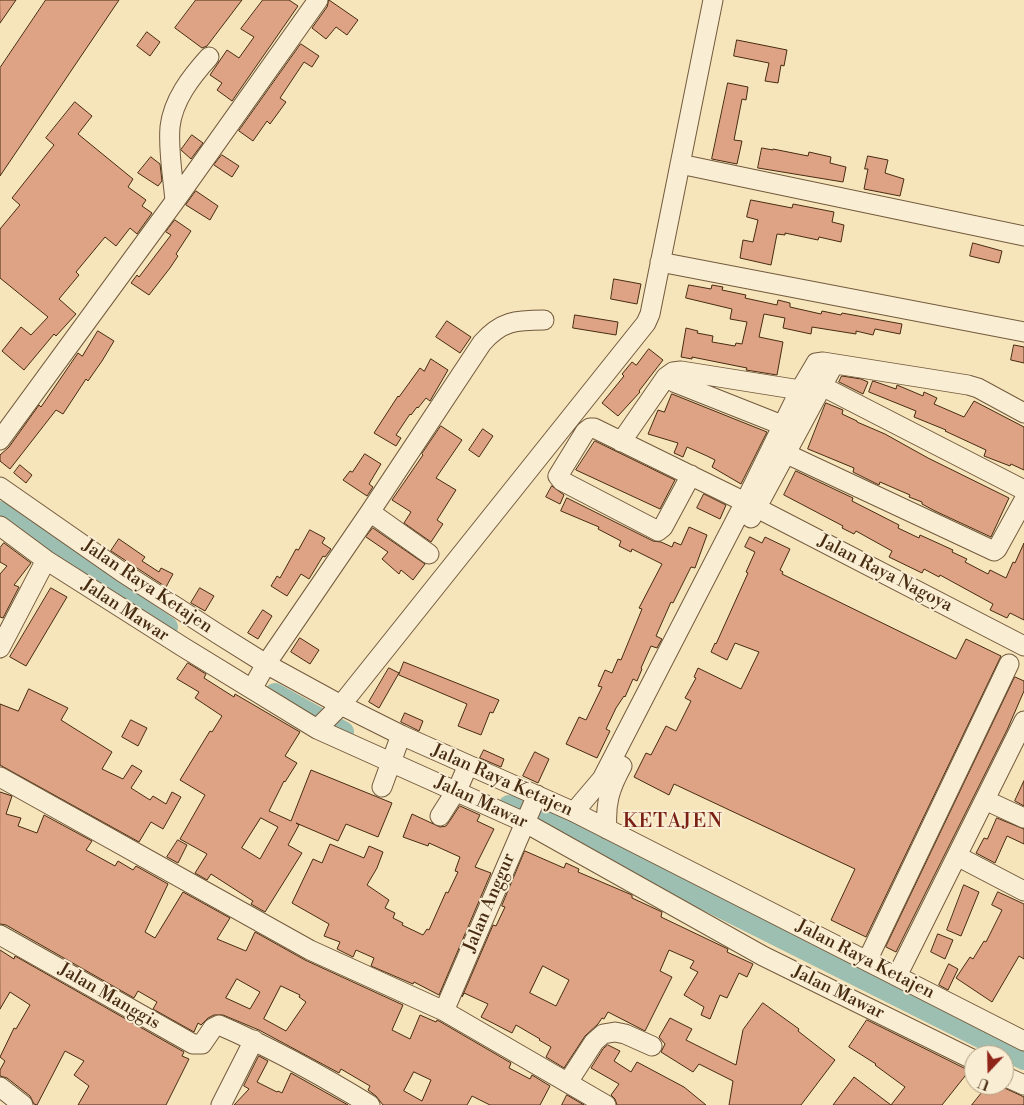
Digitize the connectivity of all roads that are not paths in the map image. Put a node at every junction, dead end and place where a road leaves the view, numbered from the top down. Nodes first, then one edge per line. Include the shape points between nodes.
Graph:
1 (318, 0) edge
2 (713, 0) edge
3 (209, 57) dead end
4 (680, 164) junction
5 (175, 201) junction
6 (1024, 236) edge
7 (660, 262) junction
8 (544, 320) dead end
9 (1024, 332) edge
10 (666, 377) junction
11 (809, 385) junction
12 (1024, 413) edge
13 (782, 425) junction
14 (0, 440) edge
15 (621, 442) junction
16 (779, 450) junction
17 (691, 475) junction
18 (0, 488) edge
19 (1024, 490) edge
20 (1024, 500) edge
21 (751, 505) junction
22 (370, 512) junction
23 (0, 526) edge
24 (429, 554) dead end
25 (46, 560) junction
26 (114, 587) junction
27 (190, 635) junction
28 (1024, 646) edge
29 (0, 648) edge
30 (234, 663) junction
31 (1009, 664) dead end
32 (259, 677) junction
33 (289, 693) junction
34 (328, 718) junction
35 (1024, 721) edge
36 (396, 750) junction
37 (0, 777) edge
38 (462, 778) junction
39 (607, 782) junction
40 (382, 787) dead end
41 (536, 798) junction
42 (985, 800) junction
43 (574, 812) junction
44 (440, 816) dead end
45 (1024, 818) edge
46 (525, 820) junction
47 (607, 829) junction
48 (957, 856) junction
49 (1024, 891) edge
50 (0, 935) edge
51 (867, 962) junction
52 (897, 976) junction
53 (444, 1011) junction
54 (254, 1040) junction
55 (1024, 1040) edge
56 (652, 1046) dead end
57 (964, 1055) edge
58 (568, 1082) junction
59 (0, 1087) edge
60 (23, 1105) edge
61 (221, 1105) edge
62 (370, 1105) edge
63 (606, 1105) edge

1 - 5 street
2 - 4 street
3 - 5 street via 183,91 170,127
4 - 6 street
4 - 7 street
5 - 14 street
7 - 9 street
7 - 34 street via 646,323
8 - 22 street via 511,322 487,338
10 - 11 street via 681,371
10 - 13 street
10 - 15 street
11 - 12 street via 834,364 975,387
11 - 13 street
11 - 16 street
11 - 19 street
13 - 16 street
15 - 17 street, Jalan Raya Nagoya
15 - 17 street, Jalan Raya Nagoya via 598,429 588,429 559,472 559,479 658,531 664,527
16 - 20 street via 994,551
16 - 21 street
17 - 21 street, Jalan Raya Nagoya
18 - 26 street, Jalan Raya Ketajen
21 - 28 street, Jalan Raya Nagoya
21 - 39 street
22 - 24 street
22 - 32 street
23 - 25 street, Jalan Mawar
25 - 26 street, Jalan Mawar
25 - 29 street
26 - 27 street, Jalan Raya Ketajen
26 - 27 street, Jalan Mawar
27 - 30 street, Jalan Raya Ketajen
27 - 30 street, Jalan Mawar
30 - 32 street, Jalan Raya Ketajen
30 - 32 street, Jalan Mawar
31 - 51 street
32 - 33 street, Jalan Raya Ketajen
32 - 33 street, Jalan Mawar
33 - 34 street, Jalan Raya Ketajen
33 - 34 street, Jalan Mawar
34 - 36 street, Jalan Raya Ketajen
34 - 36 street, Jalan Mawar
35 - 42 street
36 - 38 street, Jalan Raya Ketajen
36 - 38 street, Jalan Mawar
36 - 40 street
37 - 53 street via 310,950
38 - 41 street, Jalan Raya Ketajen
38 - 44 street
38 - 46 street, Jalan Mawar
39 - 43 street
39 - 47 street
41 - 43 street, Jalan Raya Ketajen
41 - 46 street, Jalan Anggur
42 - 45 street
42 - 48 street
43 - 47 street, Jalan Raya Ketajen
46 - 53 street, Jalan Anggur
46 - 57 street, Jalan Mawar via 763,956
47 - 51 street, Jalan Raya Ketajen
48 - 49 street
48 - 52 street
50 - 54 street, Jalan Manggis via 193,1044 202,1044 219,1025
51 - 52 street, Jalan Raya Ketajen
52 - 55 street, Jalan Raya Ketajen
53 - 58 street
54 - 61 street
54 - 62 street via 304,1065
56 - 58 street via 625,1034 602,1034
58 - 63 street
59 - 60 street

